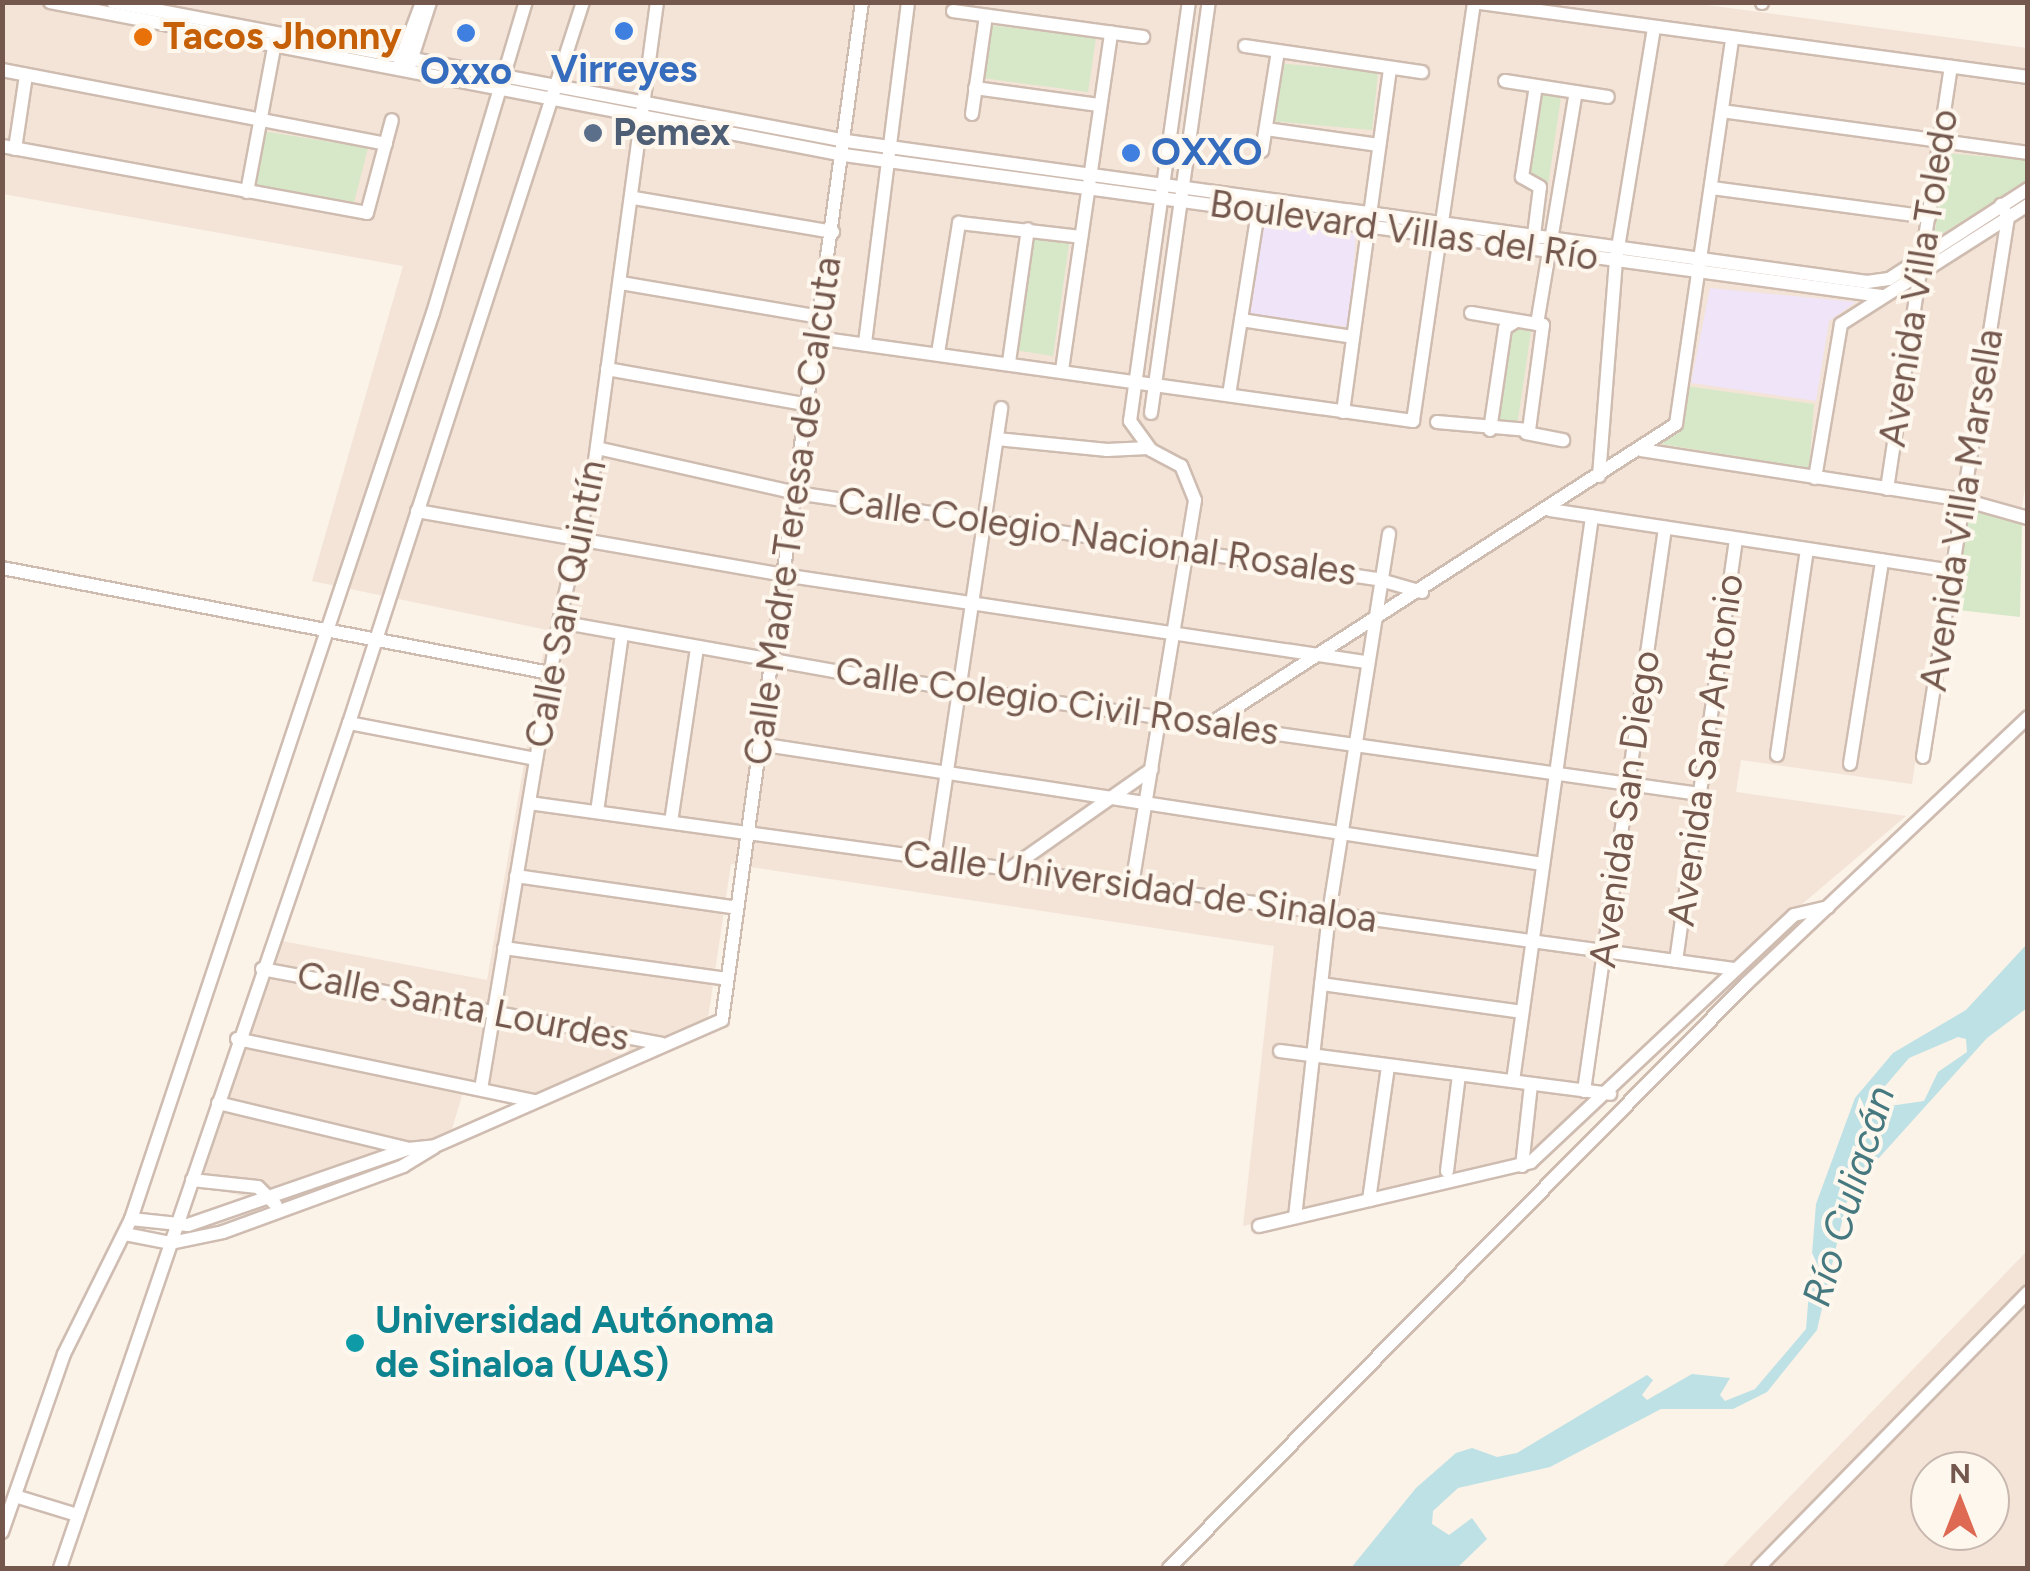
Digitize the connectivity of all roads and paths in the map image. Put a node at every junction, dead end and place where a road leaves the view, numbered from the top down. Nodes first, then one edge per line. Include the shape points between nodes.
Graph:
1 (50, 2) edge
2 (112, 2) edge
3 (422, 2) edge
4 (430, 2) edge
5 (526, 2) edge
6 (583, 2) edge
7 (656, 2) edge
8 (862, 2) edge
9 (908, 2) edge
10 (1189, 2) edge
11 (1210, 2) edge
12 (1474, 2) edge
13 (953, 10) dead end
14 (986, 16) junction
15 (1654, 27) junction
16 (1111, 33) junction
17 (1142, 37) dead end
18 (1732, 38) junction
19 (276, 41) junction
20 (1245, 46) dead end
21 (1278, 52) junction
22 (404, 64) junction
23 (1952, 67) junction
24 (1390, 68) junction
25 (2, 70) edge
26 (1422, 72) dead end
27 (26, 75) junction
28 (2028, 77) edge
29 (1505, 81) dead end
30 (502, 83) junction
31 (1536, 86) junction
32 (975, 88) junction
33 (1576, 92) junction
34 (551, 93) junction
35 (1608, 97) dead end
36 (1099, 105) junction
37 (644, 110) junction
38 (1722, 111) junction
39 (972, 114) dead end
40 (392, 120) dead end
41 (260, 121) junction
42 (1266, 128) junction
43 (1941, 141) junction
44 (386, 144) junction
45 (1380, 146) junction
46 (9, 148) edge
47 (845, 148) junction
48 (1262, 150) dead end
49 (2028, 153) edge
50 (889, 155) junction
51 (1088, 182) junction
52 (1712, 188) junction
53 (1547, 189) junction
54 (2028, 189) edge
55 (247, 192) junction
56 (1162, 192) junction
57 (1182, 195) junction
58 (634, 198) junction
59 (2028, 205) edge
60 (2005, 211) junction
61 (1258, 212) junction
62 (1929, 217) junction
63 (1369, 221) junction
64 (1028, 229) junction
65 (1445, 231) junction
66 (833, 232) junction
67 (1081, 237) junction
68 (1540, 244) junction
69 (1616, 254) junction
70 (1924, 255) junction
71 (1701, 266) junction
72 (1921, 271) junction
73 (621, 282) junction
74 (1881, 296) junction
75 (1471, 312) dead end
76 (820, 317) junction
77 (1241, 320) junction
78 (1517, 321) junction
79 (1537, 324) junction
80 (1353, 337) junction
81 (818, 338) junction
82 (866, 343) junction
83 (938, 353) junction
84 (1009, 362) junction
85 (608, 370) junction
86 (1062, 370) junction
87 (1135, 381) junction
88 (1156, 384) junction
89 (1229, 395) junction
90 (809, 405) junction
91 (1002, 408) dead end
92 (1342, 412) junction
93 (1151, 414) dead end
94 (1437, 422) dead end
95 (1528, 428) junction
96 (1490, 430) junction
97 (998, 439) junction
98 (1563, 440) dead end
99 (596, 448) junction
100 (1148, 448) junction
101 (1641, 450) junction
102 (1599, 476) junction
103 (1815, 478) junction
104 (1887, 488) junction
105 (796, 492) junction
106 (1964, 500) junction
107 (1550, 510) junction
108 (416, 511) junction
109 (1592, 517) junction
110 (2028, 518) edge
111 (986, 522) junction
112 (1665, 528) junction
113 (1389, 534) dead end
114 (578, 537) junction
115 (1736, 540) junction
116 (1190, 550) junction
117 (1808, 550) junction
118 (1882, 561) junction
119 (2, 568) edge
120 (1952, 572) junction
121 (783, 575) junction
122 (1377, 578) junction
123 (1422, 592) junction
124 (974, 604) junction
125 (559, 622) junction
126 (1370, 625) junction
127 (329, 629) junction
128 (622, 634) junction
129 (1176, 634) junction
130 (373, 640) junction
131 (696, 647) junction
132 (1318, 655) junction
133 (771, 660) junction
134 (1365, 662) junction
135 (550, 673) junction
136 (960, 688) junction
137 (1161, 717) junction
138 (2028, 717) edge
139 (349, 723) junction
140 (1210, 724) junction
141 (759, 744) junction
142 (1353, 745) junction
143 (1777, 755) dead end
144 (1923, 756) dead end
145 (536, 759) junction
146 (1850, 764) dead end
147 (1152, 769) junction
148 (947, 773) junction
149 (1556, 774) junction
150 (1628, 784) junction
151 (1699, 794) junction
152 (1110, 799) junction
153 (529, 803) junction
154 (1146, 804) junction
155 (598, 812) junction
156 (671, 822) junction
157 (747, 833) junction
158 (1340, 833) junction
159 (934, 858) junction
160 (1543, 864) junction
161 (1011, 868) junction
162 (516, 876) junction
163 (1132, 886) junction
164 (1828, 907) junction
165 (737, 908) junction
166 (1329, 914) junction
167 (1532, 942) junction
168 (504, 948) junction
169 (1604, 952) junction
170 (1676, 961) junction
171 (262, 969) junction
172 (1734, 969) junction
173 (727, 979) junction
174 (1321, 984) junction
175 (1522, 1012) junction
176 (494, 1017) junction
177 (237, 1039) junction
178 (664, 1045) junction
179 (1280, 1052) dead end
180 (1313, 1056) junction
181 (1388, 1066) junction
182 (1459, 1075) junction
183 (1513, 1082) junction
184 (1530, 1084) junction
185 (481, 1089) junction
186 (1584, 1090) junction
187 (1610, 1094) junction
188 (536, 1100) junction
189 (218, 1103) junction
190 (408, 1149) junction
191 (431, 1150) junction
192 (1522, 1166) junction
193 (1446, 1171) dead end
194 (192, 1180) junction
195 (272, 1198) junction
196 (1370, 1200) junction
197 (280, 1214) junction
198 (1295, 1218) junction
199 (131, 1219) junction
200 (176, 1226) junction
201 (1259, 1226) dead end
202 (126, 1234) junction
203 (171, 1243) junction
204 (2028, 1292) edge
205 (15, 1496) junction
206 (77, 1515) junction
207 (2, 1532) edge
208 (60, 1568) edge
209 (1169, 1568) edge
210 (1758, 1568) edge

1 - 19 street, Boulevard Villas del Río
2 - 19 street, Boulevard Villas del Río
3 - 22 street
4 - 22 street
5 - 30 street
6 - 34 street
7 - 37 street, Calle San Quintín
8 - 47 street, Calle Madre Teresa de Calcuta
9 - 50 street
10 - 56 street
11 - 57 street
12 - 15 street
12 - 65 street
13 - 14 street
14 - 16 street
14 - 32 street
15 - 18 street
15 - 69 street
16 - 17 street
16 - 36 street
18 - 23 street
18 - 38 street
19 - 22 street, Boulevard Villas del Río
19 - 41 street
20 - 21 street
21 - 24 street
21 - 42 street
22 - 30 street, Boulevard Villas del Río
23 - 28 street
23 - 43 street, Avenida Villa Toledo
24 - 26 street
24 - 45 street
25 - 27 street
27 - 41 street
27 - 46 street
29 - 31 street
30 - 34 street, Boulevard Villas del Río
30 - 127 street
31 - 33 street
31 - 53 street via 1522,178
32 - 36 street
32 - 39 street
33 - 35 street
33 - 53 street via 1562,184
34 - 37 street, Boulevard Villas del Río
34 - 108 street
36 - 51 street
37 - 47 street, Boulevard Villas del Río
37 - 58 street, Calle San Quintín
38 - 43 street
38 - 52 street
40 - 44 street
41 - 44 street
41 - 55 street
42 - 45 street
42 - 48 street
43 - 49 street
43 - 62 street, Avenida Villa Toledo
44 - 55 street via 367,212
45 - 63 street
46 - 55 street
47 - 50 street, Boulevard Villas del Río
47 - 66 street, Calle Madre Teresa de Calcuta
50 - 51 street, Boulevard Villas del Río
50 - 82 street
51 - 56 street, Boulevard Villas del Río
51 - 67 street
52 - 62 street
52 - 71 street
53 - 68 street
54 - 60 street, Boulevard Villas del Río
56 - 57 street, Boulevard Villas del Río
56 - 87 street
57 - 61 street, Boulevard Villas del Río
57 - 63 street, Boulevard Villas del Río
57 - 88 street
58 - 66 street
58 - 73 street, Calle San Quintín
59 - 60 street, Boulevard Villas del Río
60 - 70 street, Boulevard Villas del Río
60 - 72 street, Boulevard Villas del Río
60 - 106 street, Avenida Villa Marsella
61 - 63 street, Boulevard Villas del Río
61 - 77 street
62 - 70 street, Avenida Villa Toledo
63 - 65 street, Boulevard Villas del Río
63 - 80 street
64 - 67 street
64 - 83 street via 968,220 955,228
64 - 84 street
65 - 68 street, Boulevard Villas del Río
65 - 92 street via 1418,414 1402,421
66 - 76 street, Calle Madre Teresa de Calcuta
67 - 86 street
68 - 69 street, Boulevard Villas del Río
68 - 79 street
69 - 71 street, Boulevard Villas del Río
69 - 102 street
70 - 71 street, Boulevard Villas del Río via 1880,283
70 - 72 street, Avenida Villa Toledo
71 - 74 street, Boulevard Villas del Río
71 - 101 street via 1679,420
72 - 74 street, Boulevard Villas del Río
72 - 104 street, Avenida Villa Toledo
73 - 76 street
73 - 85 street, Calle San Quintín
74 - 103 street via 1838,330
75 - 78 street
76 - 81 street, Calle Madre Teresa de Calcuta
77 - 80 street
77 - 89 street
78 - 79 street
78 - 96 street via 1504,328
79 - 95 street via 1544,332
80 - 92 street
81 - 82 street
81 - 90 street, Calle Madre Teresa de Calcuta
82 - 83 street
83 - 84 street
84 - 86 street
85 - 90 street
85 - 99 street, Calle San Quintín
86 - 87 street
87 - 88 street
87 - 100 street via 1130,421
88 - 89 street
88 - 93 street
89 - 92 street
90 - 105 street, Calle Madre Teresa de Calcuta
91 - 97 street
94 - 96 street
95 - 96 street
95 - 98 street
97 - 100 street
97 - 111 street
99 - 105 street, Calle Colegio Nacional Rosales
99 - 114 street, Calle San Quintín
100 - 116 street via 1175,460 1190,480
101 - 102 street
101 - 103 street
102 - 107 street
103 - 104 street
104 - 106 street
105 - 111 street, Calle Colegio Nacional Rosales
105 - 121 street, Calle Madre Teresa de Calcuta
106 - 110 street
106 - 120 street, Avenida Villa Marsella
107 - 109 street
107 - 123 street
108 - 114 street
108 - 130 street
109 - 112 street
109 - 149 street
111 - 116 street, Calle Colegio Nacional Rosales
111 - 124 street
112 - 115 street
112 - 150 street, Avenida San Diego
113 - 122 street
114 - 121 street
114 - 125 street, Calle San Quintín
115 - 117 street
115 - 151 street, Avenida San Antonio
116 - 122 street, Calle Colegio Nacional Rosales
116 - 129 street
117 - 118 street
117 - 143 street
118 - 120 street
118 - 146 street
119 - 127 street
120 - 144 street, Avenida Villa Marsella
121 - 124 street
121 - 133 street, Calle Madre Teresa de Calcuta
122 - 123 street, Calle Colegio Nacional Rosales
122 - 126 street
123 - 126 street
124 - 129 street
124 - 136 street
125 - 128 street, Calle Colegio Civil Rosales
125 - 135 street, Calle San Quintín
126 - 132 street
126 - 134 street
127 - 130 street
127 - 199 street
128 - 131 street, Calle Colegio Civil Rosales
128 - 155 street
129 - 132 street
129 - 137 street
130 - 135 street
130 - 139 street
131 - 133 street, Calle Colegio Civil Rosales
131 - 156 street
132 - 134 street
132 - 140 street
133 - 136 street, Calle Colegio Civil Rosales
133 - 141 street, Calle Madre Teresa de Calcuta
134 - 142 street
135 - 145 street, Calle San Quintín
136 - 137 street, Calle Colegio Civil Rosales
136 - 148 street
137 - 140 street, Calle Colegio Civil Rosales
137 - 147 street
138 - 164 street
139 - 145 street
139 - 171 street
140 - 142 street, Calle Colegio Civil Rosales
141 - 148 street
141 - 157 street, Calle Madre Teresa de Calcuta
142 - 149 street, Calle Colegio Civil Rosales
142 - 158 street
145 - 153 street, Calle San Quintín
147 - 152 street
147 - 154 street
148 - 152 street
148 - 159 street
149 - 150 street, Calle Colegio Civil Rosales
149 - 160 street
150 - 151 street, Calle Colegio Civil Rosales
150 - 169 street, Avenida San Diego
151 - 170 street, Avenida San Antonio
152 - 154 street
152 - 161 street
153 - 155 street, Calle Universidad de Sinaloa
153 - 162 street, Calle San Quintín
154 - 158 street
154 - 163 street
155 - 156 street, Calle Universidad de Sinaloa
156 - 157 street, Calle Universidad de Sinaloa
157 - 159 street, Calle Universidad de Sinaloa
157 - 165 street, Calle Madre Teresa de Calcuta
158 - 160 street
158 - 166 street
159 - 161 street, Calle Universidad de Sinaloa
160 - 167 street
161 - 163 street, Calle Universidad de Sinaloa
162 - 165 street
162 - 168 street, Calle San Quintín
163 - 166 street, Calle Universidad de Sinaloa
164 - 172 street via 1798,911
164 - 209 street
165 - 173 street, Calle Madre Teresa de Calcuta
166 - 167 street, Calle Universidad de Sinaloa
166 - 174 street
167 - 169 street, Calle Universidad de Sinaloa
167 - 175 street
168 - 173 street
168 - 176 street, Calle San Quintín
169 - 170 street, Calle Universidad de Sinaloa
169 - 186 street, Avenida San Diego
170 - 172 street, Calle Universidad de Sinaloa
171 - 176 street, Calle Santa Lourdes
171 - 177 street
172 - 187 street
173 - 178 street, Calle Madre Teresa de Calcuta via 722,1020
174 - 175 street
174 - 180 street
175 - 183 street
176 - 178 street, Calle Santa Lourdes
176 - 185 street, Calle San Quintín
177 - 185 street
177 - 189 street
178 - 188 street
179 - 180 street
180 - 181 street
180 - 198 street
181 - 182 street
181 - 196 street
182 - 183 street
182 - 193 street
183 - 184 street
184 - 186 street
184 - 192 street
185 - 188 street
186 - 187 street
187 - 192 street
188 - 191 street
189 - 190 street
189 - 194 street
190 - 191 street
190 - 195 street
191 - 197 street
192 - 196 street
194 - 195 street via 258,1187
194 - 200 street
195 - 197 street
195 - 200 street
196 - 198 street
197 - 203 street
198 - 201 street
199 - 200 street
199 - 202 street
200 - 203 street
202 - 203 street
202 - 205 street via 64,1354
203 - 206 street
204 - 210 street
205 - 206 street
205 - 207 street
206 - 208 street

